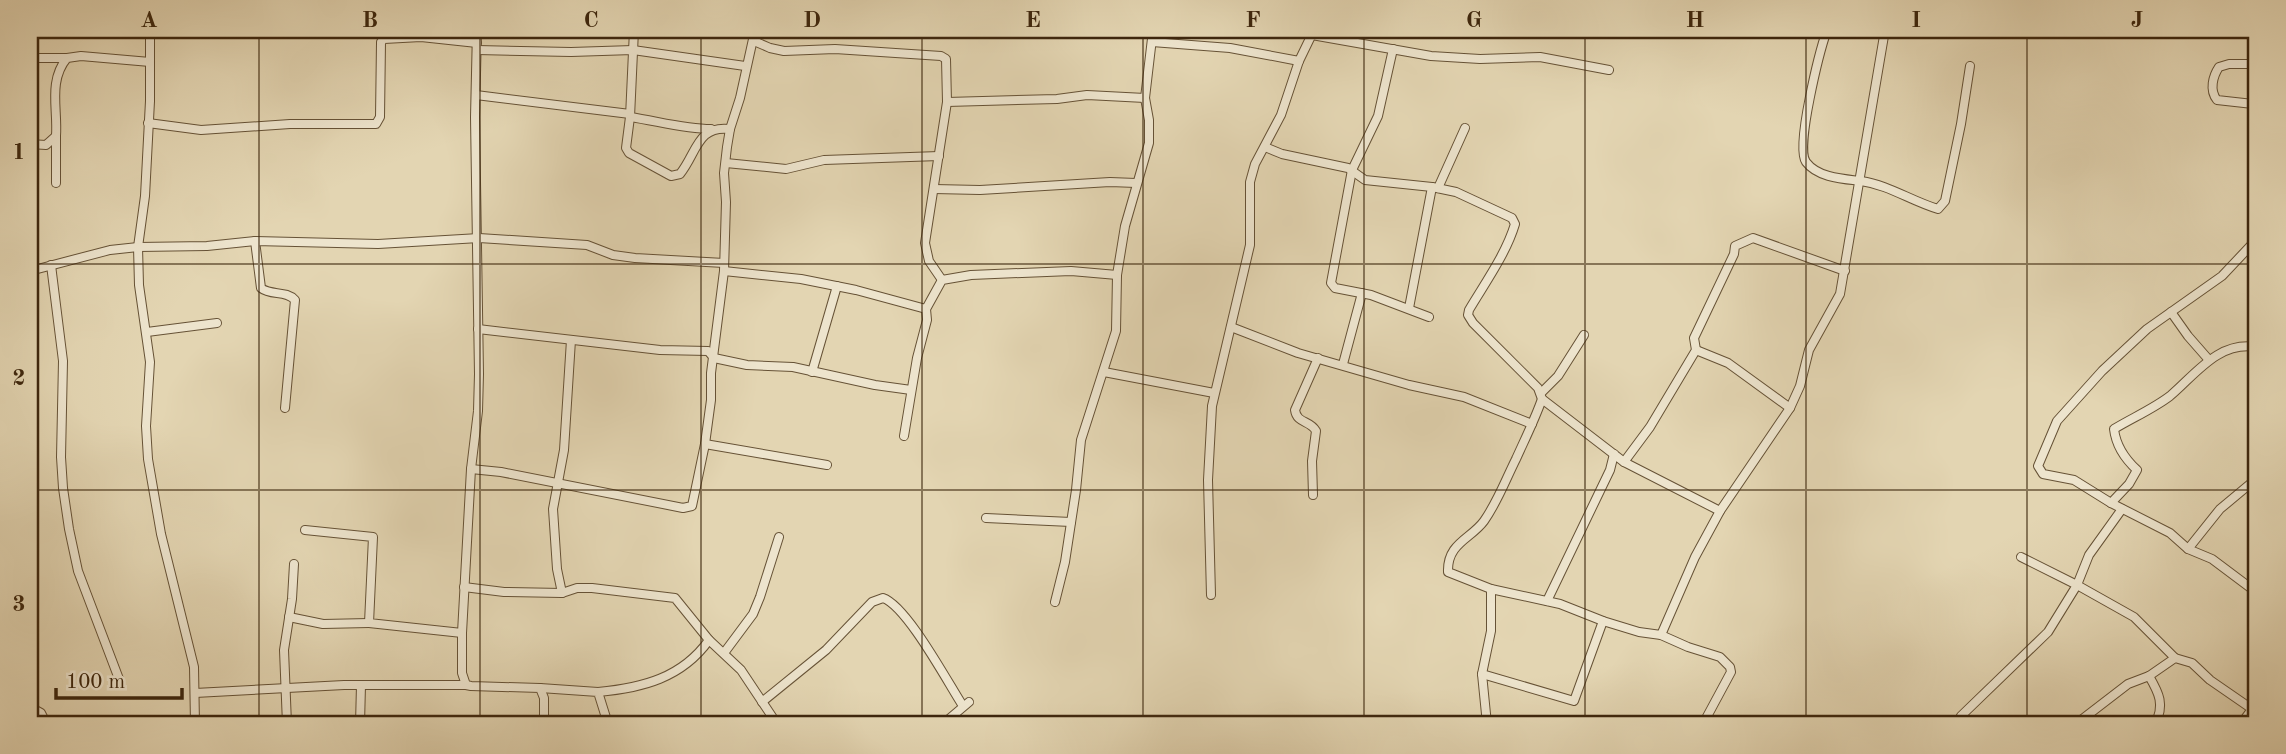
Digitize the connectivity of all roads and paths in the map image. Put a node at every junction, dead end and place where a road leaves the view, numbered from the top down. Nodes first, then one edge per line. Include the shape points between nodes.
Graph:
1 (150, 30) edge
2 (477, 30) edge
3 (634, 30) edge
4 (755, 30) edge
5 (1153, 30) edge
6 (1827, 30) edge
7 (1885, 30) edge
8 (1313, 33) edge
9 (754, 41) junction
10 (1152, 42) junction
11 (477, 47) junction
12 (1393, 49) junction
13 (634, 50) junction
14 (30, 58) edge
15 (67, 58) junction
16 (1300, 61) junction
17 (150, 62) junction
18 (2256, 65) edge
19 (746, 66) junction
20 (1970, 66) dead end
21 (1609, 70) dead end
22 (476, 95) junction
23 (1145, 97) junction
24 (2256, 100) edge
25 (947, 102) junction
26 (630, 116) junction
27 (148, 123) junction
28 (1465, 128) dead end
29 (712, 129) junction
30 (730, 129) junction
31 (56, 136) junction
32 (30, 144) edge
33 (1265, 147) junction
34 (939, 156) junction
35 (726, 163) junction
36 (1352, 170) junction
37 (1859, 180) junction
38 (1848, 181) junction
39 (56, 183) dead end
40 (1136, 183) junction
41 (1436, 188) junction
42 (934, 189) junction
43 (1857, 192) junction
44 (479, 238) junction
45 (2256, 240) edge
46 (256, 241) junction
47 (138, 247) junction
48 (51, 265) junction
49 (724, 267) junction
50 (30, 271) edge
51 (1845, 271) junction
52 (1117, 275) junction
53 (942, 280) junction
54 (837, 286) junction
55 (1362, 293) junction
56 (1409, 308) junction
57 (926, 309) junction
58 (2171, 312) junction
59 (1429, 317) dead end
60 (217, 323) dead end
61 (1231, 327) junction
62 (478, 329) junction
63 (147, 332) junction
64 (1584, 335) dead end
65 (571, 340) junction
66 (2256, 347) edge
67 (1696, 350) junction
68 (714, 358) junction
69 (1318, 358) junction
70 (2209, 360) junction
71 (1343, 364) junction
72 (812, 372) junction
73 (1104, 372) junction
74 (911, 390) junction
75 (1214, 393) junction
76 (1542, 396) junction
77 (285, 408) dead end
78 (1790, 408) junction
79 (1532, 424) junction
80 (904, 436) dead end
81 (705, 444) junction
82 (1614, 454) junction
83 (1624, 462) junction
84 (827, 465) dead end
85 (471, 469) junction
86 (2256, 479) edge
87 (557, 483) junction
88 (1313, 495) dead end
89 (2111, 503) junction
90 (2122, 509) junction
91 (1720, 511) junction
92 (986, 518) dead end
93 (1071, 522) junction
94 (305, 530) dead end
95 (779, 537) dead end
96 (2188, 549) junction
97 (2021, 557) dead end
98 (294, 564) dead end
99 (2077, 585) junction
100 (464, 587) junction
101 (1491, 589) junction
102 (2256, 592) edge
103 (562, 593) junction
104 (1211, 595) dead end
105 (1547, 601) junction
106 (1055, 602) dead end
107 (289, 617) junction
108 (1603, 621) junction
109 (369, 623) junction
110 (462, 633) junction
111 (1661, 635) junction
112 (709, 640) junction
113 (724, 653) junction
114 (2175, 658) junction
115 (1482, 674) junction
116 (2149, 676) junction
117 (119, 679) dead end
118 (361, 685) junction
119 (466, 685) junction
120 (286, 687) junction
121 (540, 688) junction
122 (598, 692) junction
123 (195, 693) junction
124 (2256, 694) edge
125 (762, 702) junction
126 (30, 707) edge
127 (2252, 709) junction
128 (46, 723) edge
129 (195, 724) edge
130 (287, 724) edge
131 (360, 724) edge
132 (544, 724) edge
133 (608, 724) edge
134 (777, 724) edge
135 (943, 724) edge
136 (1487, 724) edge
137 (1703, 724) edge
138 (1957, 724) edge
139 (2076, 724) edge
140 (2155, 724) edge
141 (2241, 724) edge

1 - 17 street
2 - 11 street
3 - 13 street
4 - 9 street
5 - 10 street
6 - 38 street via 1802,152 1815,170
7 - 37 street
8 - 12 street
8 - 16 street
9 - 19 street
9 - 25 street via 784,51 835,49 941,56 947,62
10 - 16 street via 1242,50
10 - 23 street
11 - 13 street
11 - 22 street
11 - 27 street via 421,37 384,39 376,124 201,130
12 - 21 street via 1467,59 1540,57
12 - 36 street via 1378,116
13 - 19 street
13 - 26 street
14 - 15 street
15 - 17 street
15 - 31 street via 55,82
16 - 33 street
17 - 27 street
18 - 24 street via 2220,67 2213,81 2217,100 2253,104
19 - 30 street
20 - 37 street via 1941,207
22 - 26 street
22 - 44 street
23 - 25 street
23 - 40 street via 1149,143
25 - 34 street
26 - 29 street
26 - 29 street via 629,153 671,176 680,174
27 - 47 street
28 - 41 street
29 - 30 street
30 - 35 street
31 - 32 street via 46,145
31 - 39 street
33 - 36 street
33 - 61 street via 1250,182 1250,245
34 - 35 street via 824,160 786,169
34 - 42 street
35 - 49 street
36 - 41 street via 1365,180
36 - 55 street via 1331,283 1335,288
37 - 38 street
37 - 43 street
38 - 43 street
40 - 42 street
40 - 52 street
41 - 56 street
41 - 76 street via 1456,192 1514,221 1500,258 1468,315
42 - 53 street via 925,243 929,261
43 - 51 street
44 - 46 street via 378,244
44 - 49 street via 587,245 613,255
44 - 62 street
45 - 58 street via 2222,276
46 - 47 street
46 - 77 street via 261,288 295,300
47 - 48 street
47 - 63 street
48 - 50 street
48 - 117 street via 63,361 62,488 78,571
49 - 54 street
49 - 68 street
51 - 67 street via 1753,238 1735,246 1694,338
51 - 78 street via 1840,294 1809,350
52 - 53 street via 1051,272
52 - 73 street via 1116,331
53 - 57 street
54 - 57 street
54 - 72 street
55 - 56 street
55 - 71 street
56 - 59 street
57 - 74 street
58 - 70 street
58 - 89 street via 2123,350 2074,400 2057,421 2038,466 2043,474 2074,480
60 - 63 street
61 - 69 street
61 - 75 street
62 - 65 street
62 - 85 street via 478,411
63 - 123 street via 148,459 192,652
64 - 76 street
65 - 68 street via 708,351
65 - 87 street via 564,450
66 - 70 street via 2225,351
67 - 78 street via 1728,363
67 - 83 street
68 - 72 street
68 - 81 street
69 - 71 street
69 - 88 street via 1295,410 1296,416 1316,431
70 - 89 street via 2171,395 2114,429 2116,441 2137,470
71 - 79 street via 1409,386 1464,397
72 - 74 street
73 - 75 street
73 - 93 street via 1081,440
74 - 80 street
75 - 104 street via 1208,480
76 - 79 street
76 - 82 street
78 - 91 street
79 - 101 street via 1498,502 1478,529 1456,547 1448,564 1448,572
81 - 84 street
81 - 87 street via 689,508
82 - 83 street
82 - 105 street
83 - 91 street
85 - 87 street
85 - 100 street
86 - 96 street via 2220,509
87 - 103 street via 553,509
89 - 90 street
90 - 96 street via 2170,533
90 - 99 street via 2089,555
91 - 111 street
92 - 93 street
93 - 106 street
94 - 109 street via 373,537
95 - 113 street via 753,614
96 - 102 street via 2212,559
97 - 99 street
98 - 107 street
99 - 114 street via 2134,617
99 - 138 street via 2048,632
100 - 103 street
100 - 110 street
101 - 105 street
101 - 115 street via 1491,631
103 - 112 street via 592,588 675,598
105 - 108 street
107 - 109 street via 323,624
107 - 120 street
108 - 111 street
108 - 115 street via 1574,701
109 - 110 street
110 - 119 street
111 - 137 street via 1720,657 1730,667 1728,682
112 - 113 street
112 - 122 street via 691,662 665,678 630,689
113 - 125 street
114 - 116 street
114 - 127 street via 2192,663
115 - 136 street
116 - 139 street via 2128,684
116 - 140 street via 2161,696
118 - 119 street
118 - 120 street
118 - 131 street
119 - 121 street
120 - 123 street
120 - 130 street
121 - 122 street
121 - 132 street
122 - 133 street
123 - 129 street
124 - 127 street
125 - 134 street
125 - 135 street via 826,650 872,602 883,598 915,629 966,704
126 - 128 street via 41,713
127 - 141 street

